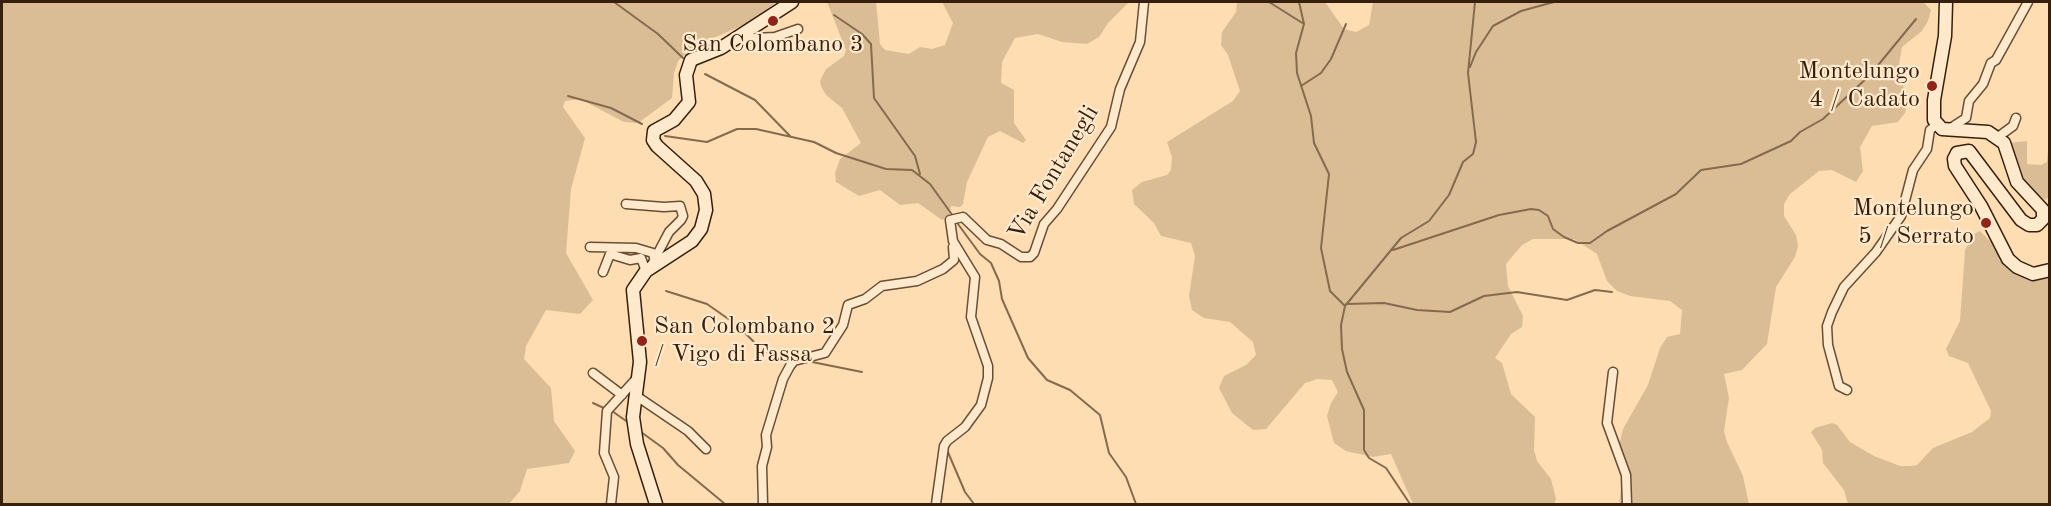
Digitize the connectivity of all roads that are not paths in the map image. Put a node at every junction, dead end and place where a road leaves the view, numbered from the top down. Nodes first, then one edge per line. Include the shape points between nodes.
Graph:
1 (792, 2) edge
2 (1144, 2) edge
3 (1946, 2) edge
4 (2028, 2) edge
5 (798, 29) dead end
6 (735, 39) junction
7 (2016, 118) dead end
8 (1942, 127) junction
9 (1998, 137) junction
10 (626, 204) dead end
11 (953, 241) junction
12 (590, 247) dead end
13 (650, 265) junction
14 (2049, 270) edge
15 (603, 272) dead end
16 (1613, 372) dead end
17 (593, 373) dead end
18 (1847, 390) dead end
19 (629, 395) junction
20 (706, 449) dead end
21 (611, 504) edge
22 (656, 504) edge
23 (763, 504) edge
24 (936, 504) edge
25 (1627, 504) edge

1 - 6 street
2 - 11 street, Via Fontanegli via 1140,42 1120,89 1111,127 1044,224 1034,252 1030,257 1021,257 987,240 960,216 950,220
3 - 8 street via 1945,36 1933,106
4 - 8 street via 1991,63 1983,84 1969,100 1966,118
5 - 6 street via 775,37
6 - 13 street via 691,60 686,75 689,102 674,120 654,131 652,140 704,194 706,210 701,229 692,241
7 - 9 street via 2013,126
8 - 9 street via 1983,131
8 - 18 street via 1930,130 1927,149 1913,170 1901,216 1876,252 1844,287 1832,312 1827,326 1828,345 1839,386
9 - 14 street via 2006,145 2017,182 2043,210 2043,219 2037,225 2021,220 1969,151 1960,151 1955,156 1955,166 2012,264 2033,274
10 - 13 street via 680,206 681,220 669,232
11 - 23 street via 953,262 923,279 882,286 865,299 848,305 843,325 825,353 794,361 790,366 766,435
11 - 24 street via 975,277 971,317 988,366 988,378 981,405 944,446
12 - 13 street via 650,252
13 - 15 street via 641,258 630,260 610,254
13 - 19 street via 633,290 639,337 637,378
16 - 25 street via 1607,423 1626,475
17 - 19 street
19 - 20 street via 688,431
19 - 21 street via 607,411 604,453 614,477
19 - 22 street via 637,444

